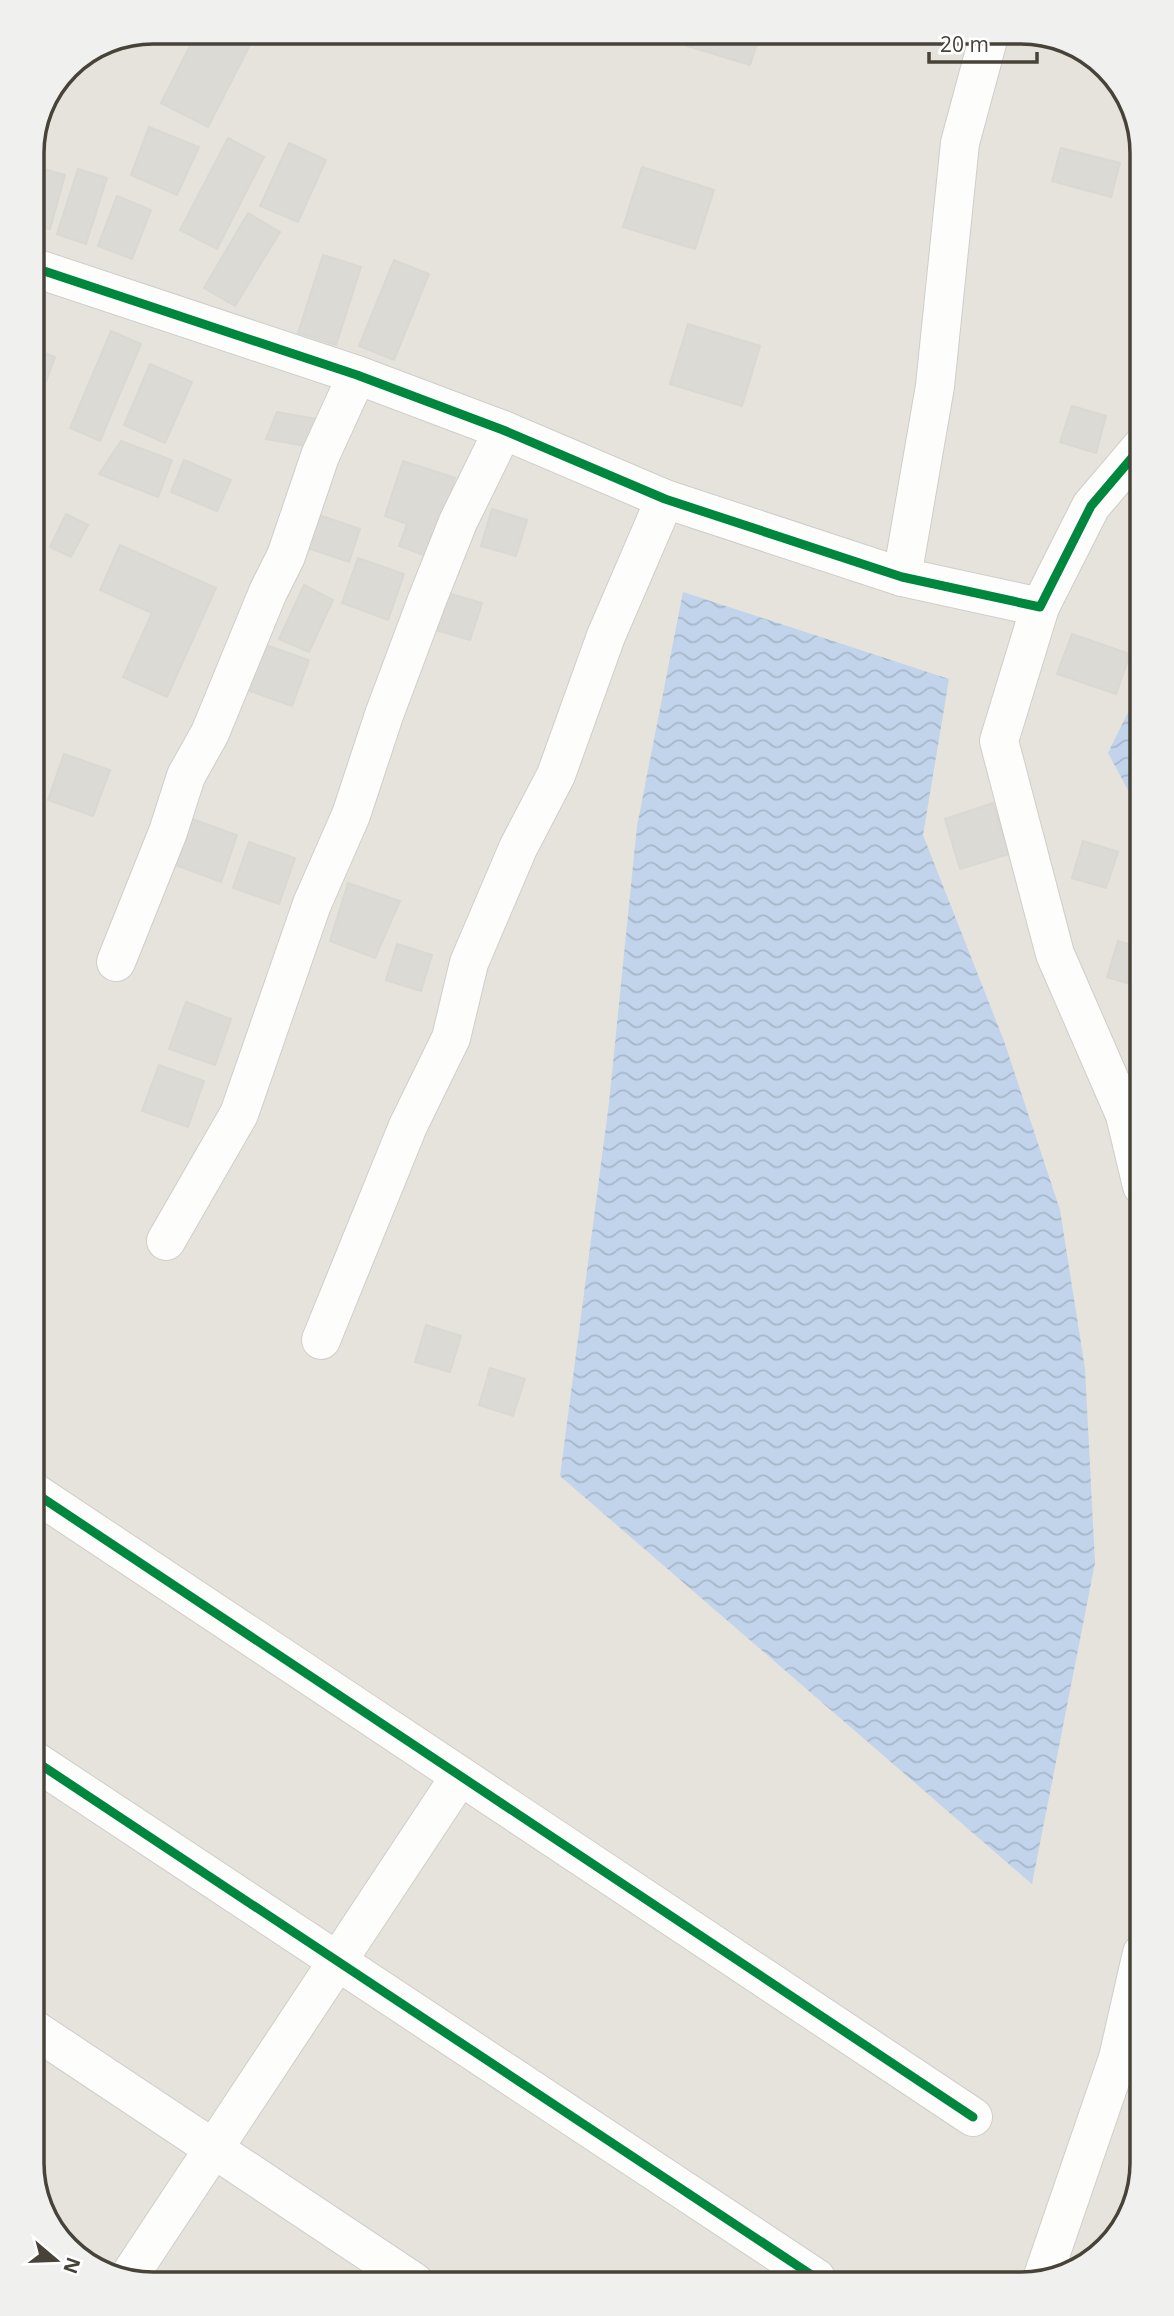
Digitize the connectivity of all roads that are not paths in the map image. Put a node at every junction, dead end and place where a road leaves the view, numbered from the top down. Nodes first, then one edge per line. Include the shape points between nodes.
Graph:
1 (986, 44) edge
2 (44, 271) edge
3 (357, 375) junction
4 (503, 430) junction
5 (1130, 461) edge
6 (666, 499) junction
7 (902, 577) junction
8 (1040, 607) junction
9 (116, 962) dead end
10 (1130, 1106) edge
11 (166, 1241) dead end
12 (321, 1340) dead end
13 (44, 1499) edge
14 (44, 1767) edge
15 (460, 1776) junction
16 (337, 1961) junction
17 (1130, 2008) edge
18 (44, 2036) edge
19 (973, 2117) dead end
20 (214, 2148) junction
21 (1045, 2269) edge
22 (133, 2270) edge
23 (399, 2272) edge
24 (807, 2272) edge

1 - 7 street via 960,143 936,386
2 - 3 street
3 - 4 street
3 - 9 street via 320,456 286,556 210,733 186,776
4 - 6 street
4 - 11 street via 458,522 427,600 351,815 312,904 239,1114
5 - 8 street via 1091,506
6 - 7 street
6 - 12 street via 606,636 556,775 518,848 469,963 451,1038 408,1126
7 - 8 street
8 - 10 street via 999,741 1055,954
13 - 15 street
14 - 16 street
15 - 16 street
15 - 19 street
16 - 20 street
16 - 24 street
17 - 21 street via 1118,2058
18 - 20 street
20 - 22 street
20 - 23 street

